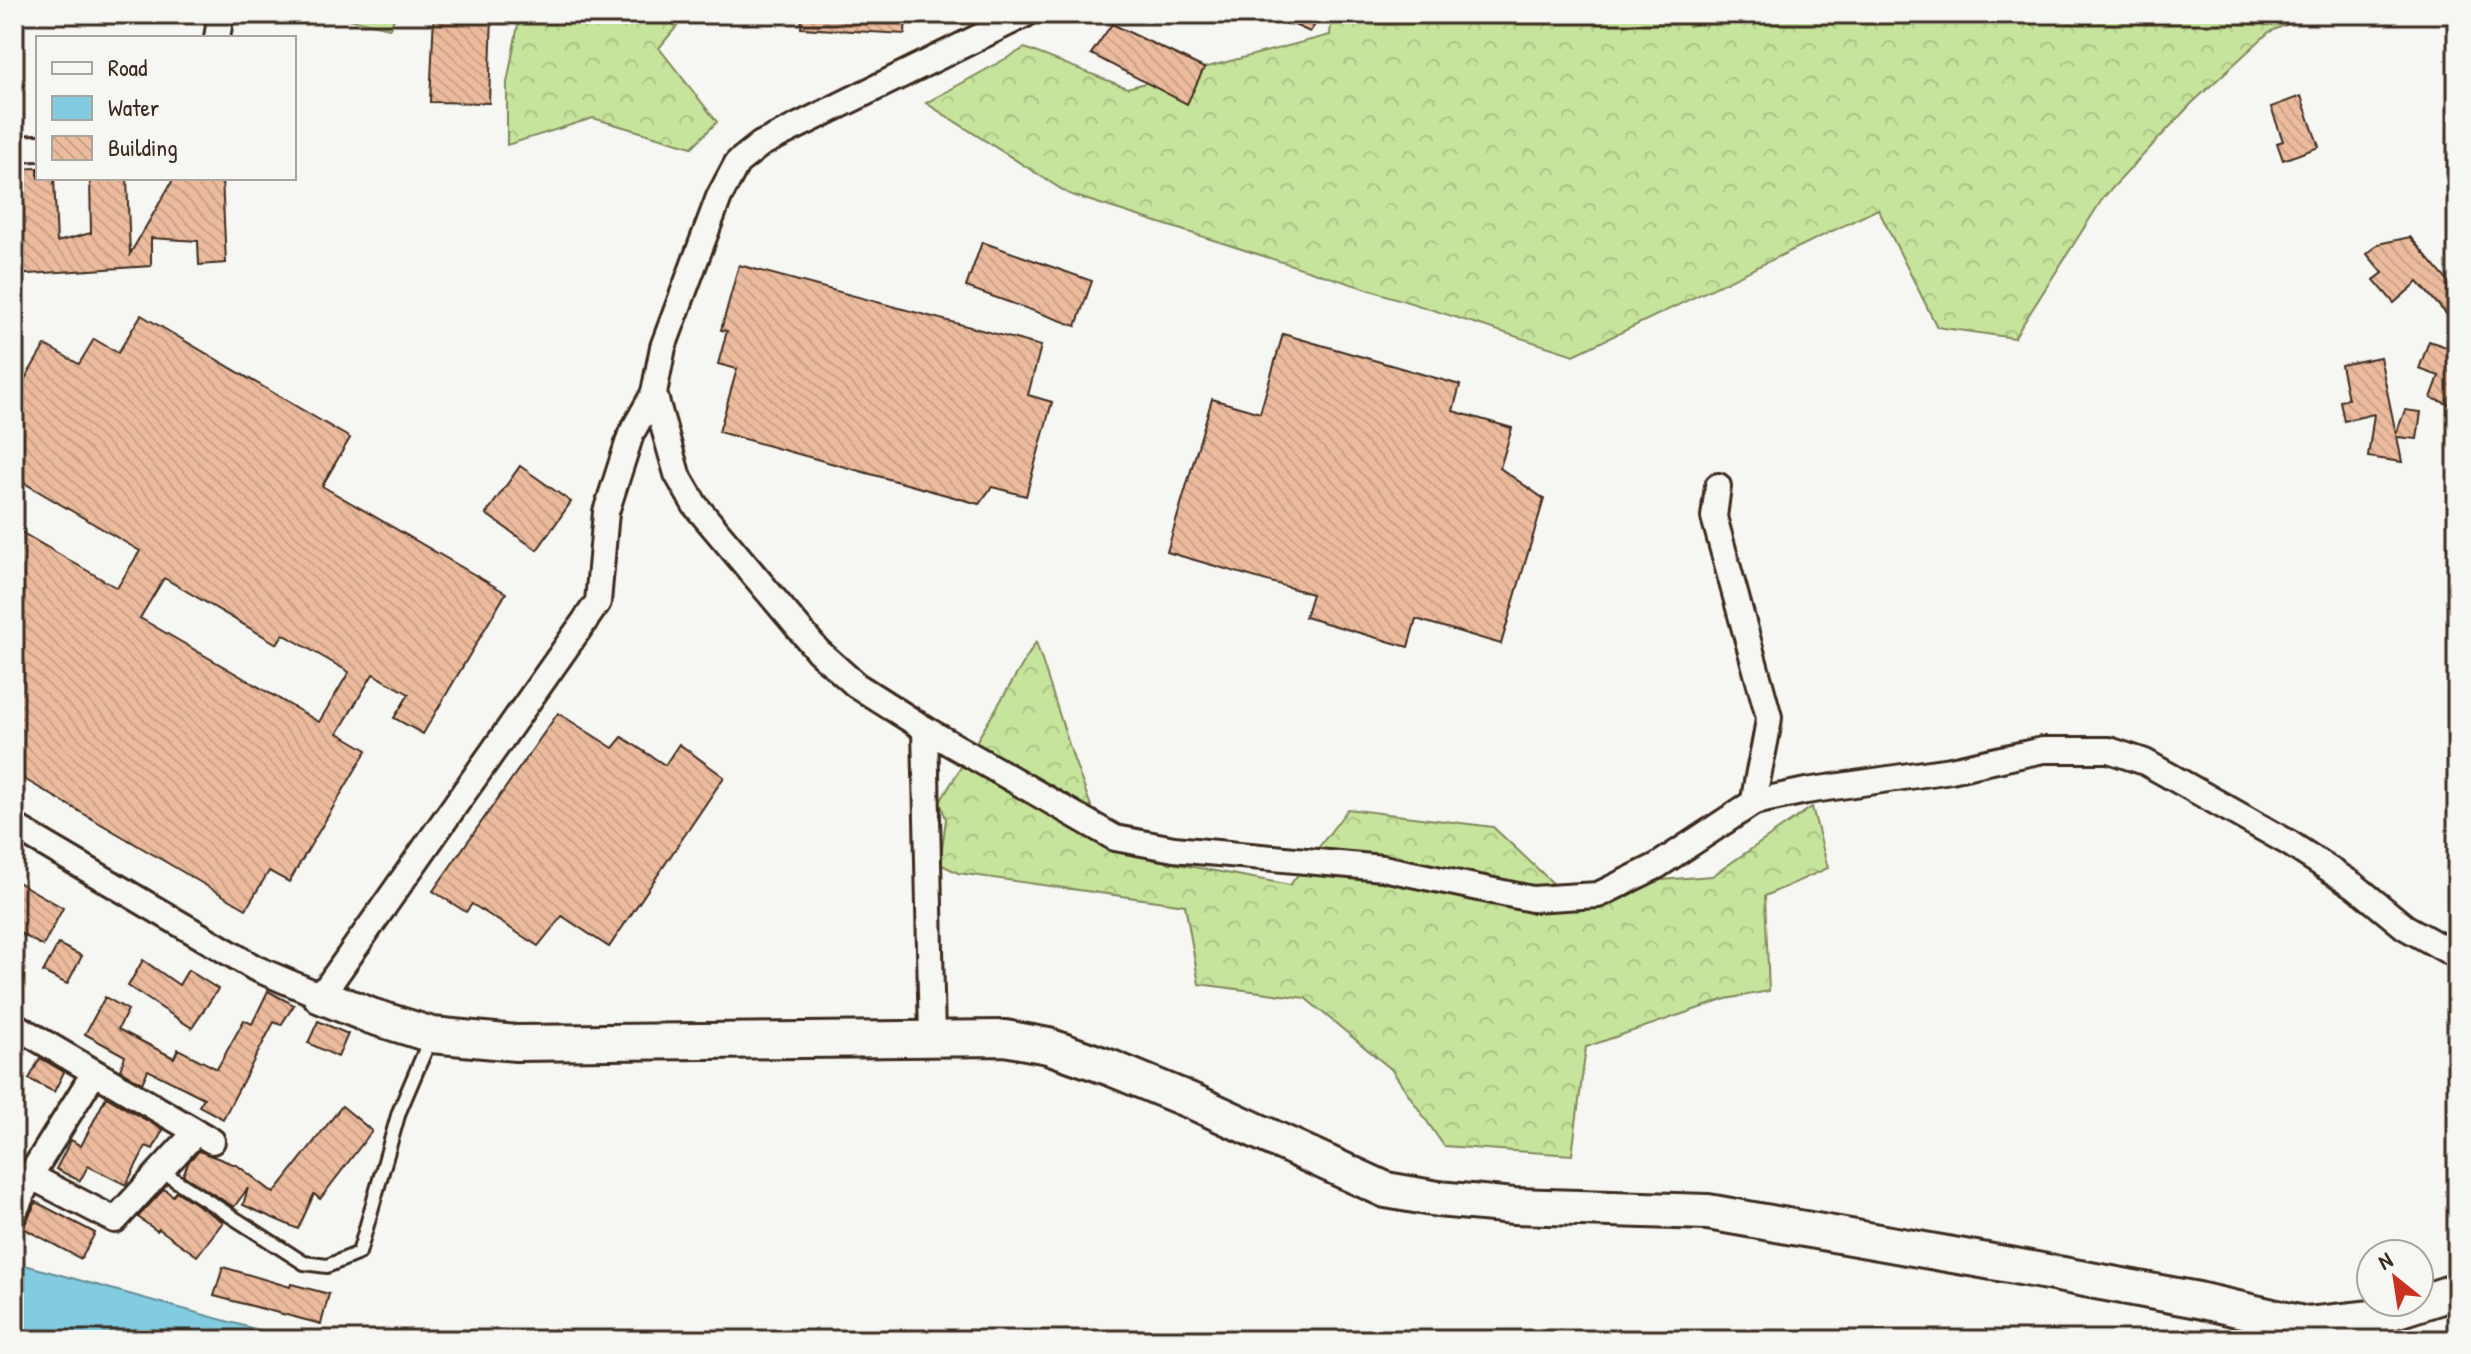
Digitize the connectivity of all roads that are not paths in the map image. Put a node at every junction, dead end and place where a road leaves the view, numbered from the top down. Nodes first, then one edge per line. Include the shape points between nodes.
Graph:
1 (221, 14) edge
2 (1026, 14) edge
3 (217, 36) edge
4 (36, 148) edge
5 (14, 149) edge
6 (654, 393) junction
7 (1718, 486) dead end
8 (925, 729) junction
9 (1754, 802) junction
10 (14, 826) edge
11 (2457, 956) edge
12 (321, 996) junction
13 (14, 1025) edge
14 (432, 1035) junction
15 (932, 1037) junction
16 (94, 1073) junction
17 (161, 1171) junction
18 (30, 1176) junction
19 (14, 1213) edge
20 (2457, 1291) edge

1 - 3 street
2 - 6 street via 761,144 737,163 719,197 663,347
4 - 5 street
6 - 8 street via 677,474 695,505 818,651 856,685
6 - 12 street via 631,434 606,512 598,602
7 - 9 street via 1714,517 1769,717
8 - 9 street via 1115,838 1174,849 1383,868 1532,899 1598,895 1657,866
8 - 15 street
9 - 11 street via 2043,750 2109,750 2145,762 2289,843 2405,927
10 - 12 street via 255,968
12 - 14 street
13 - 16 street
14 - 15 street via 516,1043
14 - 17 lane via 399,1112 359,1253 327,1266 304,1263
15 - 20 street via 1005,1038 1048,1046 1196,1103 1386,1190 1412,1195 1514,1206 1708,1212 2019,1266 2308,1325 2372,1318
16 - 17 street via 204,1136
16 - 18 street
17 - 18 street via 115,1220
18 - 19 street

